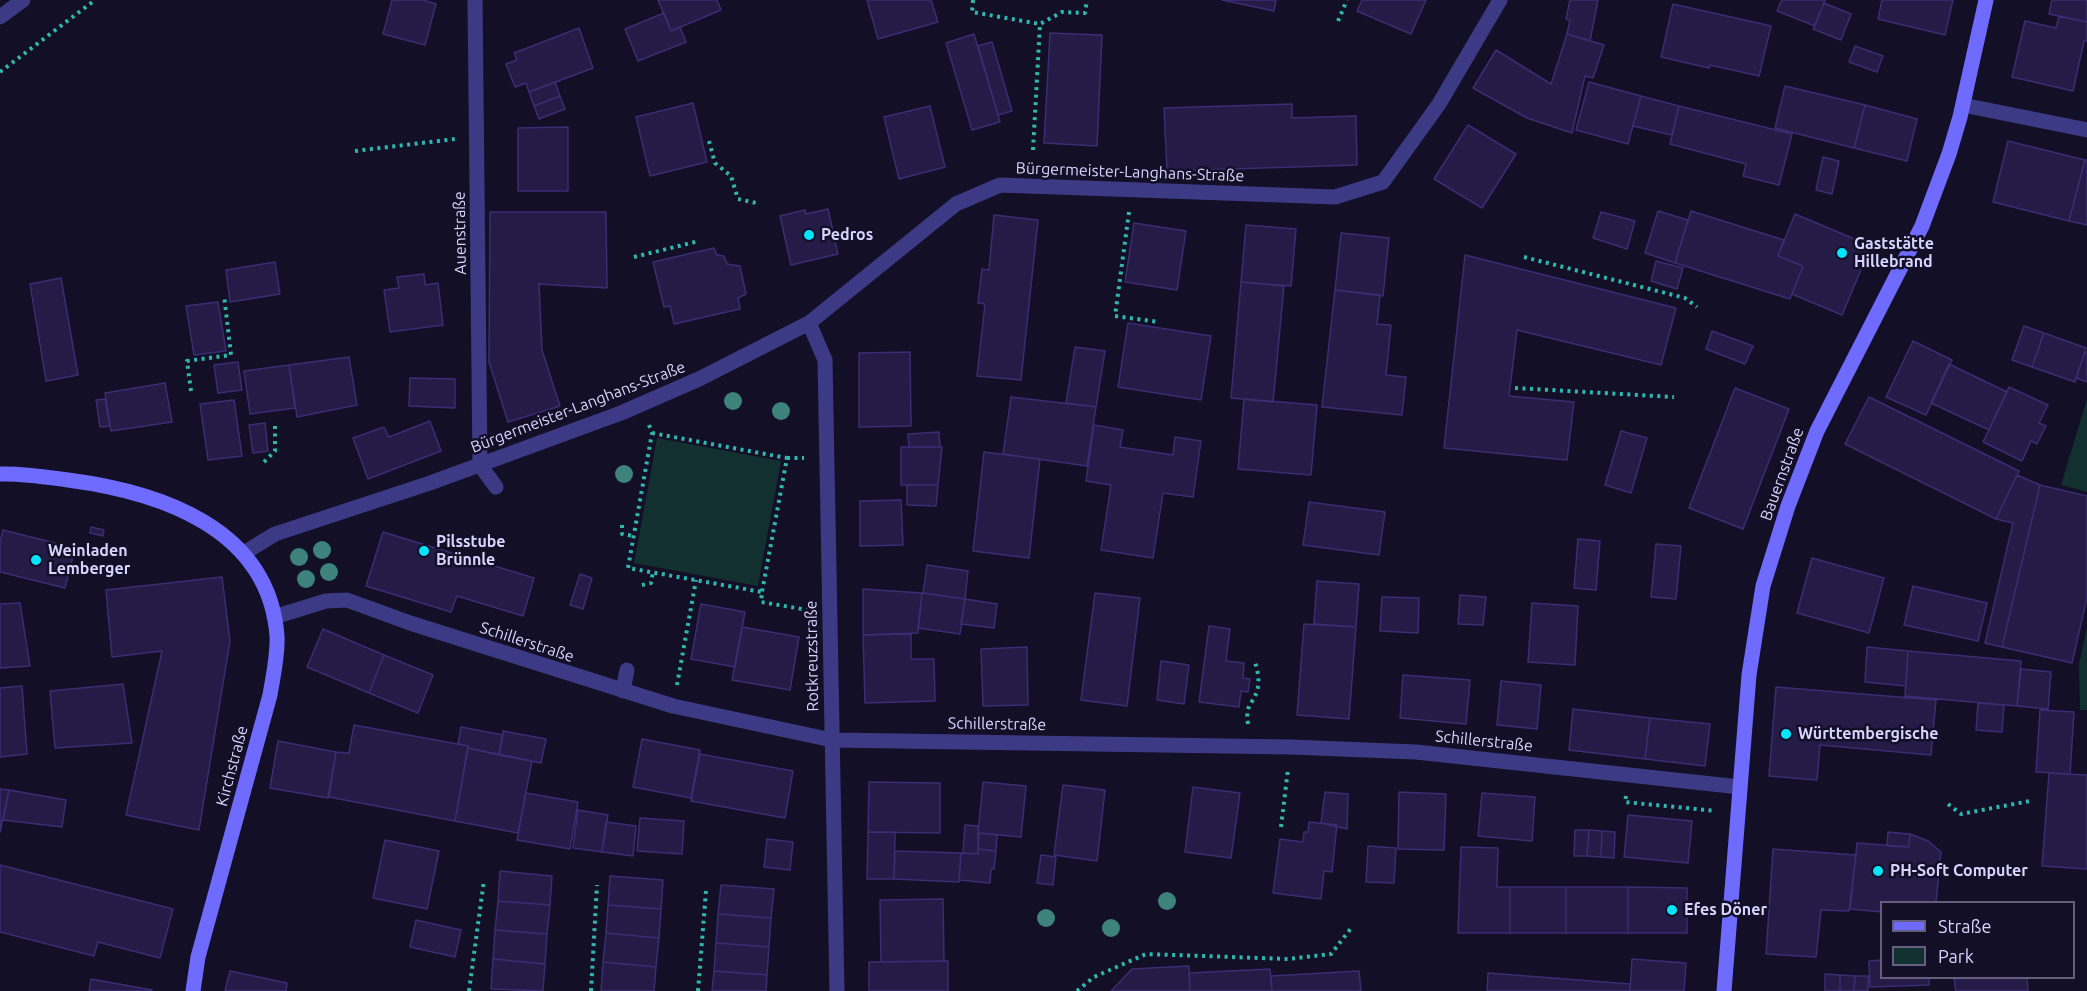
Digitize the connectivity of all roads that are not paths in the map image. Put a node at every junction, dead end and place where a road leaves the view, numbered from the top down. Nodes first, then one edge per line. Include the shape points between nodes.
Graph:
1 (22, 0) edge
2 (475, 0) edge
3 (1500, 0) edge
4 (1986, 0) edge
5 (0, 17) edge
6 (1963, 105) junction
7 (2087, 130) edge
8 (809, 323) junction
9 (480, 465) junction
10 (0, 474) edge
11 (496, 487) dead end
12 (244, 553) junction
13 (274, 617) junction
14 (627, 670) dead end
15 (623, 691) junction
16 (832, 740) junction
17 (1740, 787) junction
18 (193, 991) edge
19 (837, 991) edge
20 (1724, 991) edge

1 - 5 street
2 - 9 street, Auenstraße
3 - 8 street, Bürgermeister-Langhans-Straße via 1439,104 1383,182 1335,198 1000,185 956,204
4 - 6 main road, Bauernstraße
6 - 7 street
6 - 17 main road, Bauernstraße via 1922,226 1817,431 1788,506 1764,586 1749,675
8 - 9 street, Bürgermeister-Langhans-Straße via 699,379 621,413
8 - 16 street, Rotkreuzstraße via 825,360
9 - 11 street
9 - 12 street, Bürgermeister-Langhans-Straße via 274,534
10 - 12 main road, Kirchstraße via 100,484 140,494 191,513
12 - 13 main road, Kirchstraße
13 - 15 street, Schillerstraße via 326,601 347,600 410,624
13 - 18 main road, Kirchstraße via 277,645 270,695 198,957
14 - 15 street
15 - 16 street, Schillerstraße via 673,706
16 - 17 street, Schillerstraße via 1416,752
16 - 19 street, Rotkreuzstraße
17 - 20 main road, Bauernstraße

